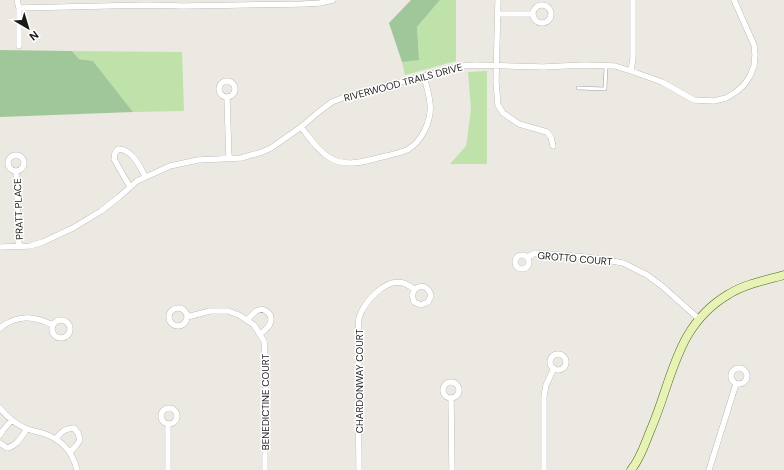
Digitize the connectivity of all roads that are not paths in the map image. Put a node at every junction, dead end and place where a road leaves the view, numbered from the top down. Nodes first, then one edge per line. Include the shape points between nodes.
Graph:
1 (17, 0) edge
2 (333, 0) edge
3 (498, 0) edge
4 (633, 0) edge
5 (734, 0) edge
6 (108, 3) edge
7 (200, 3) edge
8 (18, 8) junction
9 (498, 14) junction
10 (533, 14) dead end
11 (19, 46) dead end
12 (496, 66) junction
13 (606, 66) junction
14 (631, 71) junction
15 (424, 76) junction
16 (578, 88) dead end
17 (226, 98) dead end
18 (301, 127) junction
19 (553, 146) dead end
20 (229, 159) junction
21 (16, 171) dead end
22 (146, 176) junction
23 (130, 187) junction
24 (19, 246) junction
25 (0, 247) edge
26 (528, 257) dead end
27 (784, 275) edge
28 (415, 289) dead end
29 (187, 317) dead end
30 (699, 319) junction
31 (247, 320) junction
32 (53, 325) dead end
33 (0, 328) edge
34 (260, 334) junction
35 (554, 368) dead end
36 (736, 384) dead end
37 (451, 398) dead end
38 (0, 408) edge
39 (12, 420) junction
40 (168, 424) dead end
41 (27, 429) junction
42 (0, 436) edge
43 (56, 439) junction
44 (0, 443) edge
45 (70, 452) junction
46 (77, 470) edge
47 (168, 470) edge
48 (265, 470) edge
49 (359, 470) edge
50 (452, 470) edge
51 (544, 470) edge
52 (631, 470) edge
53 (709, 470) edge

1 - 8 street
2 - 7 street via 303,4
3 - 9 street
4 - 14 street
5 - 14 street, RIVERWOOD TRAILS DRIVE via 751,36 755,55 750,76 736,92 714,101 694,100 662,82
6 - 7 street
6 - 8 street
8 - 11 street
9 - 10 street
9 - 12 street
12 - 13 street, RIVERWOOD TRAILS DRIVE
12 - 15 street, RIVERWOOD TRAILS DRIVE via 462,66
12 - 19 street via 498,105 503,113 519,124 547,132
13 - 14 street, RIVERWOOD TRAILS DRIVE
13 - 16 lane via 605,89
15 - 18 street, RIVERWOOD TRAILS DRIVE via 332,102
15 - 18 street via 430,115 421,136 406,150 348,164 330,159
17 - 20 street
18 - 20 street, RIVERWOOD TRAILS DRIVE via 262,152
20 - 22 street, RIVERWOOD TRAILS DRIVE via 183,162
21 - 24 street, PRATT PLACE
22 - 23 street, RIVERWOOD TRAILS DRIVE
22 - 23 street via 127,150 118,149 114,159
23 - 24 street, RIVERWOOD TRAILS DRIVE via 101,211 73,228 44,242
24 - 25 street, RIVERWOOD TRAILS DRIVE
26 - 30 street, GROTTO COURT via 536,253 612,260 624,264 657,282
27 - 30 street via 730,294
28 - 49 street, CHARDONWAY COURT via 402,283 377,291 368,300 359,320
29 - 31 street, BENEDICTINE COURT via 218,310 228,311
30 - 52 street via 679,352 658,415
31 - 34 street, BENEDICTINE COURT
31 - 34 street via 256,311 262,309 268,312 271,321
32 - 33 street via 27,317 13,320
34 - 48 street, BENEDICTINE COURT via 264,340 266,366
35 - 51 street via 544,396
36 - 53 street
37 - 50 street
38 - 39 street
39 - 41 street
39 - 42 street
40 - 47 street
41 - 43 street
41 - 44 street via 12,447 6,448
43 - 45 street
43 - 45 street via 67,428 74,428 80,440
45 - 46 street

